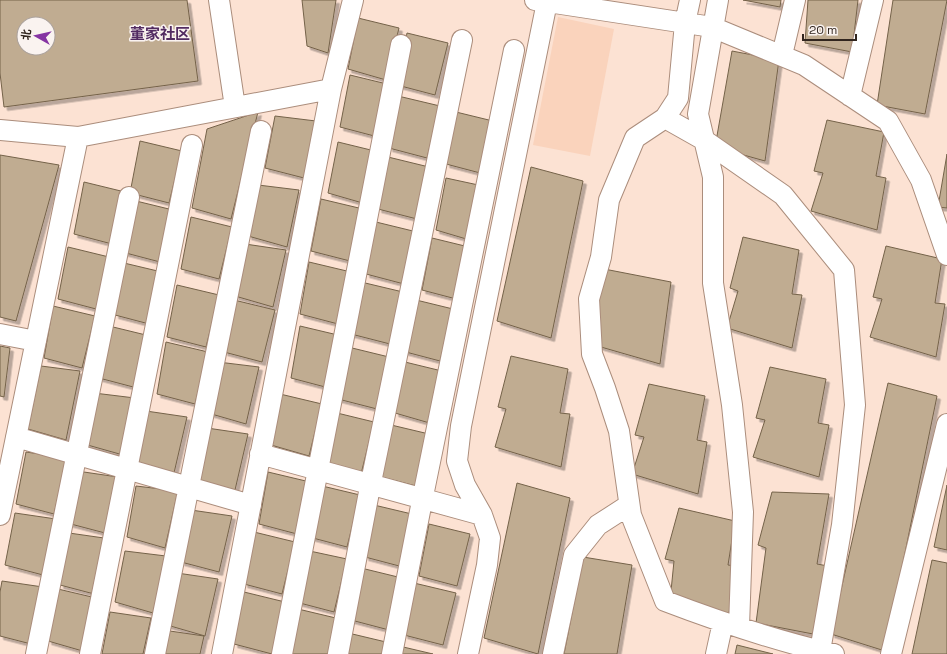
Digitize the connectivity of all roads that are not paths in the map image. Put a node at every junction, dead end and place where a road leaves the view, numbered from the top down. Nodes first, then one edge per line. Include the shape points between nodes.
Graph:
1 (219, 0) edge
2 (353, 0) edge
3 (690, 0) edge
4 (718, 0) edge
5 (795, 0) edge
6 (873, 0) edge
7 (541, 1) edge
8 (685, 23) junction
9 (712, 27) junction
10 (462, 40) dead end
11 (401, 45) dead end
12 (514, 50) dead end
13 (782, 55) junction
14 (331, 89) junction
15 (850, 96) junction
16 (235, 107) junction
17 (665, 118) junction
18 (0, 130) edge
19 (260, 131) dead end
20 (78, 137) junction
21 (704, 140) junction
22 (192, 145) dead end
23 (129, 197) dead end
24 (947, 255) edge
25 (0, 334) edge
26 (36, 342) junction
27 (947, 424) edge
28 (16, 437) junction
29 (77, 454) junction
30 (260, 454) junction
31 (128, 469) junction
32 (318, 470) junction
33 (371, 484) junction
34 (189, 487) junction
35 (422, 498) junction
36 (251, 505) junction
37 (629, 505) junction
38 (482, 514) junction
39 (0, 515) edge
40 (731, 624) junction
41 (827, 652) edge
42 (36, 654) edge
43 (90, 654) edge
44 (155, 654) edge
45 (222, 654) edge
46 (282, 654) edge
47 (338, 654) edge
48 (392, 654) edge
49 (468, 654) edge
50 (553, 654) edge
51 (716, 654) edge
52 (890, 654) edge

1 - 16 street
2 - 14 street
3 - 8 street
4 - 9 street
5 - 13 street
6 - 15 street
7 - 8 street
7 - 38 street via 456,461 465,485
8 - 9 street
8 - 17 street via 678,98
9 - 13 street
9 - 21 street via 698,114
10 - 33 street
11 - 32 street
12 - 35 street
13 - 15 street via 804,65
14 - 16 street
14 - 30 street
15 - 24 street via 888,121 921,180
16 - 20 street
17 - 21 street
17 - 37 street via 635,138 609,200 601,257 589,299 592,354 619,431
18 - 20 street
19 - 34 street
20 - 26 street
21 - 40 street via 713,177 713,282 732,405 743,512
21 - 41 street via 783,195 844,270 855,405
22 - 31 street
23 - 29 street
25 - 26 street
26 - 28 street
27 - 52 street
28 - 29 street
28 - 39 street
29 - 31 street
29 - 42 street
30 - 32 street
30 - 36 street
31 - 34 street
31 - 43 street
32 - 33 street
32 - 46 street
33 - 35 street
33 - 47 street
34 - 36 street
34 - 44 street
35 - 38 street
35 - 48 street
36 - 45 street
37 - 40 street via 665,601
37 - 50 street via 598,525 574,555
38 - 49 street via 490,538 487,565
40 - 41 street
40 - 51 street

